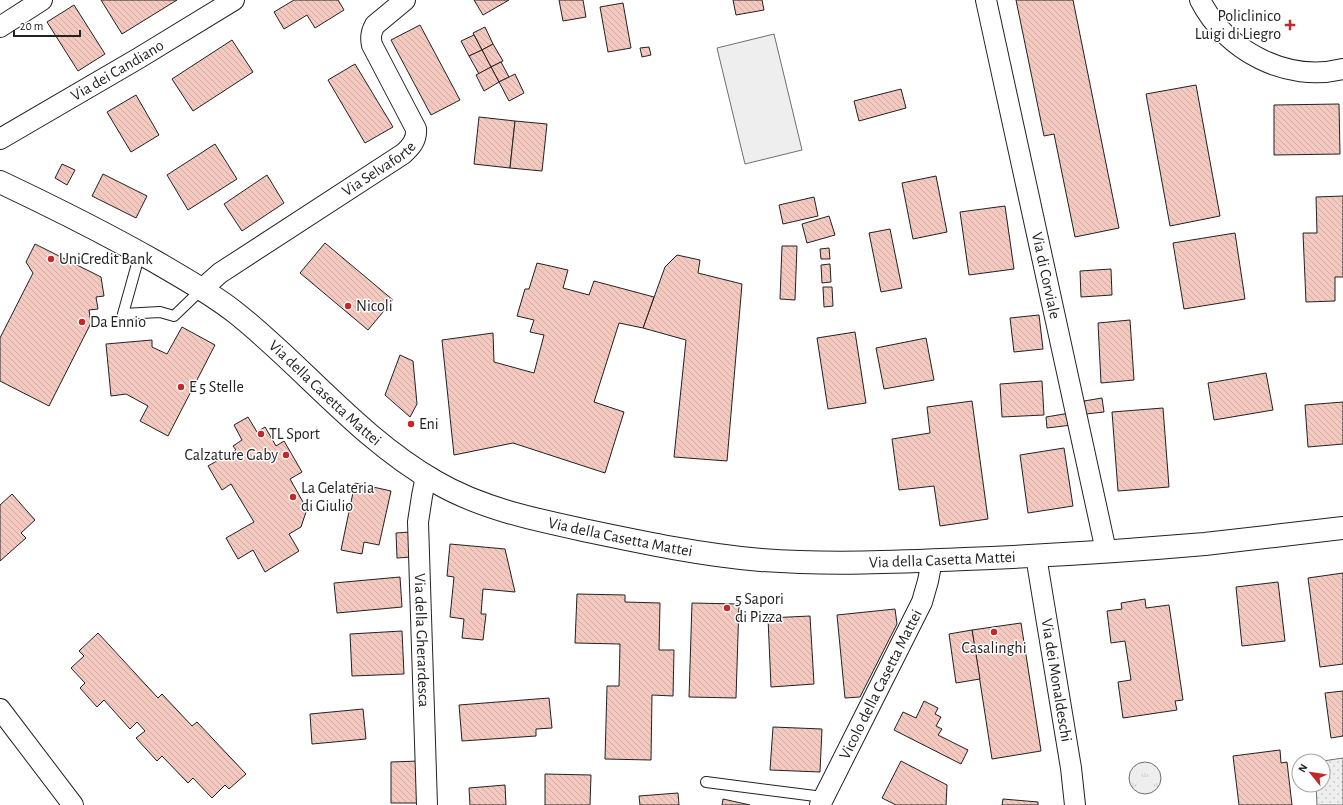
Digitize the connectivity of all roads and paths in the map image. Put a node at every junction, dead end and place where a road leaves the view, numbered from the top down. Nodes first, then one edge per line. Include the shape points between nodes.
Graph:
1 (42, 0) edge
2 (234, 0) edge
3 (405, 0) edge
4 (986, 0) edge
5 (1200, 0) edge
6 (0, 27) edge
7 (1343, 69) edge
8 (0, 138) edge
9 (0, 182) edge
10 (140, 253) junction
11 (202, 289) junction
12 (426, 476) junction
13 (1343, 528) edge
14 (1106, 551) junction
15 (1036, 556) junction
16 (932, 560) junction
17 (0, 710) edge
18 (706, 782) dead end
19 (822, 801) edge
20 (73, 805) edge
21 (427, 805) edge
22 (1075, 805) edge

1 - 6 street
2 - 8 street, Via dei Candiano
3 - 11 street, Via Selvaforte via 375,25 371,40 416,129 413,144 403,154 220,273
4 - 14 street, Via di Corviale
5 - 7 street via 1219,28 1232,41 1276,66 1305,73
9 - 10 main road, Via della Casetta Mattei
10 - 11 main road, Via della Casetta Mattei
10 - 11 lane via 123,314 160,312 174,316
11 - 12 main road, Via della Casetta Mattei via 259,332 360,427
12 - 16 main road, Via della Casetta Mattei via 459,494 511,512 660,546 760,560 850,563
12 - 21 street, Via della Gherardesca via 418,522
13 - 14 main road, Via della Casetta Mattei via 1204,544
14 - 15 main road, Via della Casetta Mattei
15 - 16 main road, Via della Casetta Mattei
15 - 22 street, Via dei Monaldeschi
16 - 19 street, Vicolo della Casetta Mattei via 922,602
17 - 20 street
18 - 19 lane

